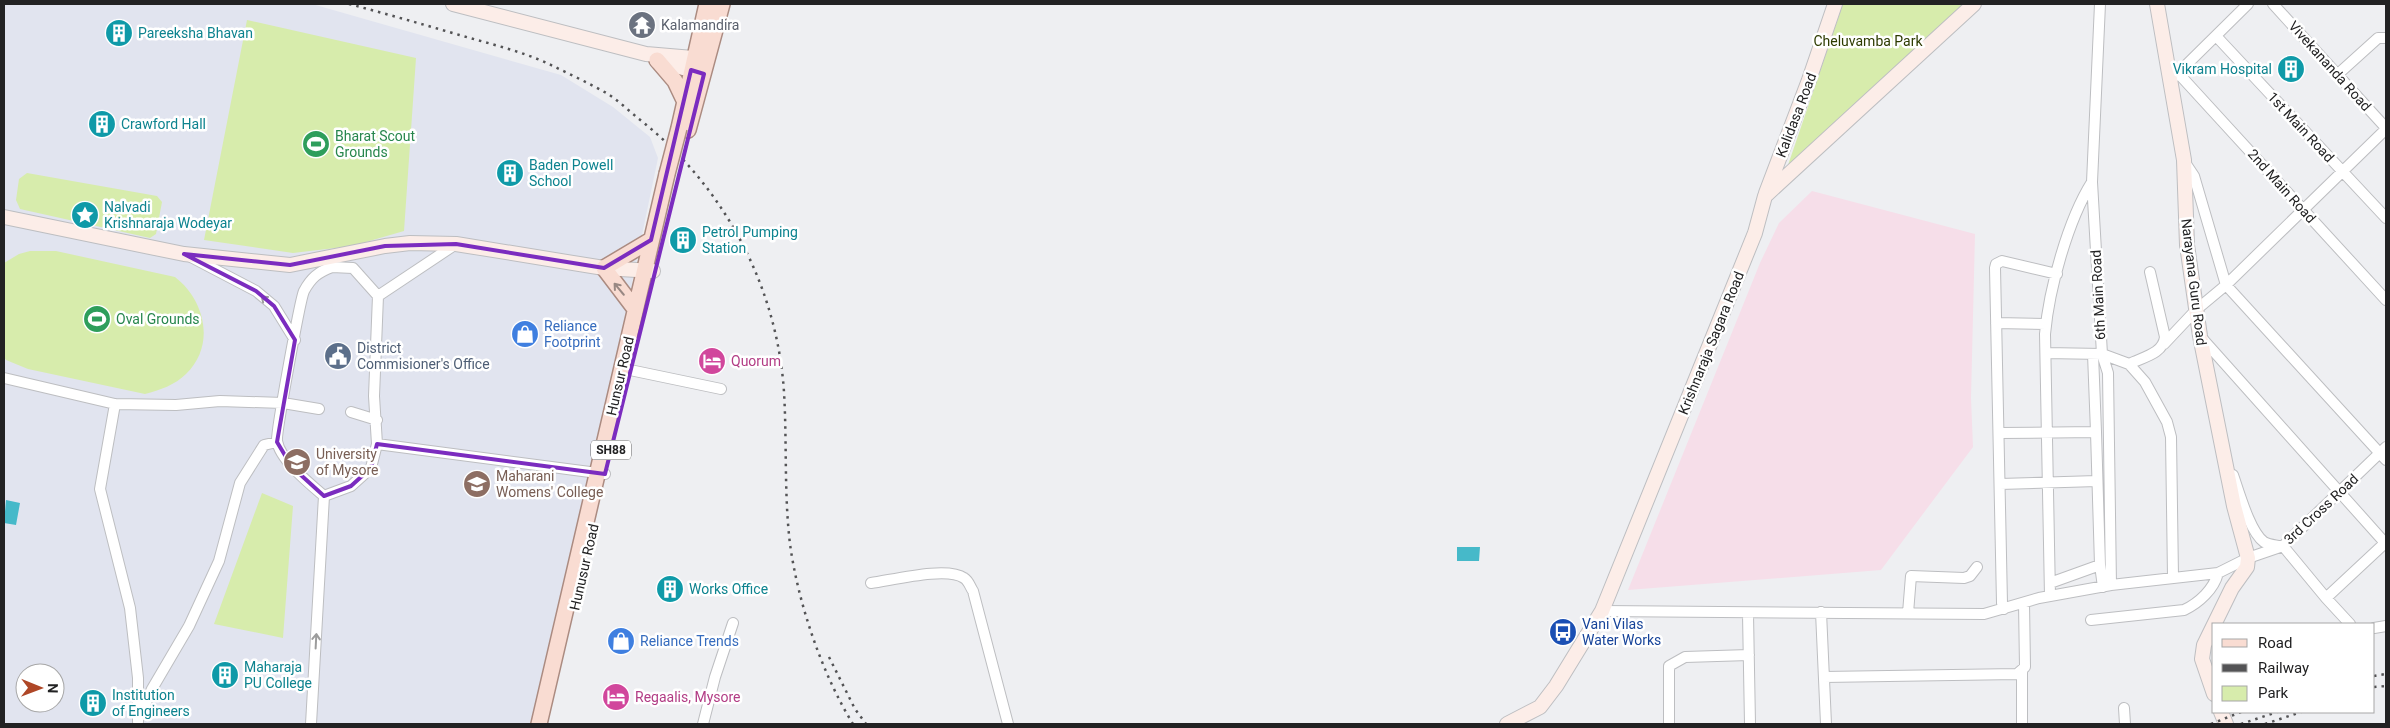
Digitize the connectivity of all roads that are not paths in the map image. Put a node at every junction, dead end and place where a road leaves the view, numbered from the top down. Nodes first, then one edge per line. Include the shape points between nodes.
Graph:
1 (453, 4) edge
2 (707, 4) edge
3 (722, 4) edge
4 (1835, 4) edge
5 (1974, 4) edge
6 (2100, 4) edge
7 (2157, 4) edge
8 (2248, 4) edge
9 (2273, 4) edge
10 (2216, 36) junction
11 (2386, 38) edge
12 (651, 57) junction
13 (699, 66) junction
14 (2338, 75) junction
15 (2174, 77) junction
16 (685, 102) junction
17 (683, 129) junction
18 (2386, 129) edge
19 (2184, 160) junction
20 (2343, 172) junction
21 (672, 175) junction
22 (2092, 182) junction
23 (1765, 196) junction
24 (2304, 210) junction
25 (4, 217) edge
26 (2386, 218) edge
27 (651, 240) junction
28 (456, 244) junction
29 (184, 254) junction
30 (330, 263) junction
31 (604, 268) junction
32 (648, 271) junction
33 (2150, 272) dead end
34 (2057, 274) junction
35 (2226, 285) junction
36 (378, 296) junction
37 (2386, 300) edge
38 (635, 309) junction
39 (2196, 310) junction
40 (1996, 323) junction
41 (2046, 324) junction
42 (2200, 336) junction
43 (295, 340) junction
44 (2164, 344) junction
45 (2046, 353) junction
46 (2097, 354) junction
47 (2129, 364) junction
48 (630, 370) junction
49 (4, 378) edge
50 (721, 389) dead end
51 (283, 403) junction
52 (115, 404) junction
53 (319, 409) dead end
54 (351, 412) dead end
55 (377, 420) junction
56 (2047, 431) junction
57 (2096, 432) junction
58 (1999, 433) junction
59 (277, 442) junction
60 (377, 444) junction
61 (2222, 449) junction
62 (2384, 453) edge
63 (602, 474) junction
64 (2097, 481) junction
65 (2050, 482) junction
66 (2000, 484) junction
67 (2338, 492) junction
68 (324, 496) junction
69 (2386, 543) edge
70 (2283, 546) junction
71 (2248, 558) junction
72 (2100, 565) junction
73 (1977, 567) dead end
74 (2218, 573) junction
75 (2173, 576) junction
76 (871, 583) dead end
77 (2050, 583) junction
78 (2107, 586) junction
79 (2050, 596) junction
80 (2326, 598) junction
81 (2024, 603) junction
82 (2004, 609) junction
83 (1602, 611) junction
84 (1821, 612) junction
85 (1908, 613) junction
86 (1748, 614) junction
87 (2091, 620) dead end
88 (733, 623) dead end
89 (2215, 623) edge
90 (2349, 623) edge
91 (2212, 629) edge
92 (1749, 655) junction
93 (2022, 672) junction
94 (1824, 677) junction
95 (2212, 688) edge
96 (2124, 708) dead end
97 (138, 723) edge
98 (311, 724) edge
99 (539, 724) edge
100 (547, 724) edge
101 (703, 724) edge
102 (1008, 724) edge
103 (1507, 724) edge
104 (1669, 724) edge
105 (1750, 724) edge
106 (1826, 724) edge
107 (2022, 724) edge
108 (2125, 724) edge

1 - 12 street
2 - 13 main road
3 - 13 main road, Hunsur Road
4 - 23 street, Kalidasa Road via 1810,80
5 - 23 street
6 - 22 street, 6th Main Road
7 - 15 street, Narayana Guru Road
8 - 10 street
9 - 14 street, Vivekananda Road
10 - 15 street
10 - 20 street, 1st Main Road
11 - 14 street via 2378,38
12 - 13 street
12 - 16 main road via 675,81
13 - 16 main road
13 - 17 main road, Hunsur Road / SH88
14 - 18 street, Vivekananda Road
15 - 19 street, Narayana Guru Road
15 - 24 street, 2nd Main Road
16 - 17 main road
17 - 21 main road, Hunsur Road / SH88
18 - 20 street
19 - 35 street via 2194,176
19 - 39 street, Narayana Guru Road via 2186,245
20 - 24 street
20 - 26 street, 1st Main Road
21 - 27 main road, Hunsur Road
21 - 32 main road, Hunusur Road / SH88
22 - 34 street via 2079,202
22 - 46 street, 6th Main Road
23 - 83 street, Krishnaraja Sagara Road via 1755,233
24 - 35 street
24 - 37 street, 2nd Main Road
25 - 29 street
27 - 31 main road
27 - 32 main road, Hunsur Road
28 - 30 street via 385,246
28 - 31 street
28 - 36 street
29 - 30 street via 290,265
43 -> 29 street via 274,306 256,291
30 - 36 street via 353,268
30 - 43 street via 314,276 303,293
31 - 32 street
38 -> 31 main road
32 - 38 main road, Hunsur Road
32 - 48 main road, Hunusur Road / SH88
33 - 44 street
34 - 40 street via 1998,262 1995,268
34 - 41 street
35 - 39 street
35 - 62 street
36 - 55 street via 374,396
38 - 63 main road, Hunsur Road
39 - 42 street, Narayana Guru Road
39 - 44 street
40 - 41 street
40 - 58 street
41 - 45 street
42 - 61 street, Narayana Guru Road
42 - 67 street
43 - 51 street
44 - 47 street via 2161,350
45 - 46 street
45 - 56 street
46 - 47 street
46 - 57 street
46 - 78 street, 6th Main Road via 2108,373
47 - 75 street via 2144,382 2169,429
48 - 50 street
48 - 63 main road, Hunusur Road / SH88
49 - 52 street
51 - 52 street
51 - 53 street
51 - 59 street
52 - 97 street via 100,489 130,608 138,678
54 - 55 street
55 - 60 street
56 - 57 street
56 - 58 street
56 - 65 street
57 - 64 street
58 - 66 street
59 - 68 street via 292,467
59 - 97 street via 264,445 240,483 219,561 190,626 152,689
60 - 63 street
60 - 68 street via 372,468 351,486
61 - 70 street via 2260,538 2270,545
61 - 71 street, Narayana Guru Road
62 - 67 street, 3rd Cross Road
63 - 99 main road, Hunsur Road
63 - 100 main road, Hunusur Road / SH88
64 - 65 street
64 - 72 street
65 - 66 street
65 - 77 street
66 - 82 street
67 - 69 street
67 - 70 street, 3rd Cross Road
98 -> 68 street
69 - 80 street
70 - 71 street, 3rd Cross Road
70 - 80 street
71 - 74 street, 3rd Cross Road
71 - 89 street via 2248,567 2232,588
72 - 77 street
72 - 78 street
73 - 85 street via 1964,578 1911,576
74 - 75 street
74 - 87 street via 2208,592 2184,610
75 - 78 street
76 - 102 street via 942,573 968,581
77 - 79 street
78 - 79 street
79 - 81 street
80 - 90 street
81 - 82 street
81 - 93 street via 2025,658
82 - 85 street via 1984,614
83 - 86 street
83 - 103 street, Krishnaraja Sagara Road via 1540,708
84 - 85 street
84 - 86 street
84 - 94 street
86 - 92 street
88 - 101 street
91 - 95 street via 2202,659
92 - 104 street via 1685,657 1669,666
92 - 105 street
93 - 94 street
93 - 107 street
94 - 106 street
96 - 108 street

